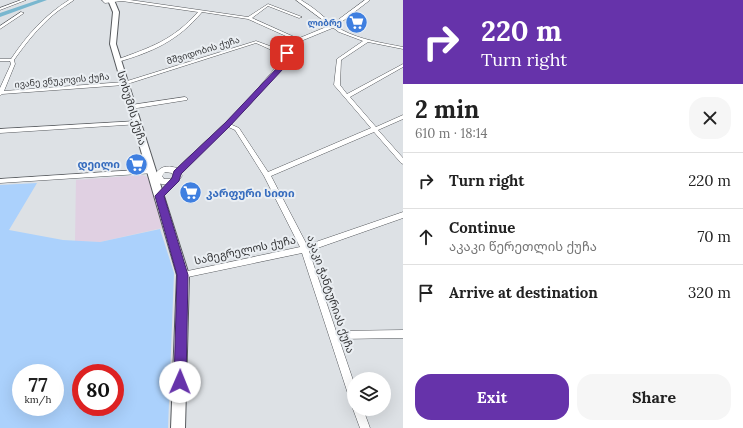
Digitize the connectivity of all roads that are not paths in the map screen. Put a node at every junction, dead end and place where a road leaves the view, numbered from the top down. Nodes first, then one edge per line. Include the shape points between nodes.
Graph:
1 (24, 0) edge
2 (72, 0) edge
3 (104, 0) edge
4 (122, 0) edge
5 (298, 0) edge
6 (368, 0) edge
7 (111, 1) edge
8 (0, 9) edge
9 (200, 12) junction
10 (22, 13) dead end
11 (300, 17) dead end
12 (249, 18) junction
13 (334, 26) junction
14 (0, 28) edge
15 (299, 40) junction
16 (366, 41) junction
17 (403, 48) edge
18 (287, 53) junction
19 (0, 60) edge
20 (12, 60) junction
21 (118, 61) junction
22 (403, 65) edge
23 (124, 83) junction
24 (0, 94) edge
25 (347, 96) junction
26 (185, 99) dead end
27 (131, 107) junction
28 (403, 117) edge
29 (138, 123) junction
30 (228, 124) junction
31 (375, 128) junction
32 (0, 131) edge
33 (403, 162) edge
34 (178, 169) junction
35 (154, 174) junction
36 (267, 175) junction
37 (0, 181) edge
38 (173, 181) junction
39 (159, 196) junction
40 (403, 215) edge
41 (305, 249) junction
42 (182, 275) junction
43 (403, 334) edge
44 (333, 335) junction
45 (347, 376) edge
46 (361, 416) edge
47 (178, 428) edge
48 (365, 428) edge

1 - 8 street
2 - 20 street via 51,14 28,37
3 - 7 street
4 - 7 street
4 - 9 street
5 - 13 street via 309,5
6 - 13 main road
7 - 21 highway, სოხუმის ქუჩა via 115,7 113,44
9 - 12 street
9 - 21 street via 190,25 169,41
10 - 14 street
11 - 12 street via 268,5
12 - 15 street
13 - 15 main road
13 - 16 street
15 - 18 main road
16 - 17 street
16 - 25 street via 339,59 337,85
18 - 23 street, მშვიდობის ქუჩა via 256,42
18 - 30 main road via 280,67
19 - 20 street
20 - 24 street via 13,64
21 - 23 highway, სოხუმის ქუჩა
22 - 25 street
23 - 24 street, ივანე ვნუკოვის ქუჩა
23 - 27 highway, სოხუმის ქუჩა
25 - 31 street
26 - 27 street
27 - 29 highway, სოხუმის ქუჩა
28 - 31 street
29 - 32 street
29 - 35 highway, სოხუმის ქუჩა
30 - 34 main road
30 - 36 street, აკაკი ჭანტურიას ქუჩა via 237,129
31 - 33 street
31 - 36 street
34 - 35 main road via 167,167
34 - 35 main road via 166,169 158,176
34 - 38 main road via 178,176
35 - 37 street
35 - 38 main road
35 - 39 highway, სოხუმის ქუჩა
36 - 41 street, აკაკი ჭანტურიას ქუჩა
38 - 39 main road
39 - 42 highway, სოხუმის ქუჩა
40 - 41 street, სამეგრელოს ქუჩა
41 - 42 street, სამეგრელოს ქუჩა
41 - 44 street, აკაკი ჭანტურიას ქუჩა
42 - 47 highway, სოხუმის ქუჩა
43 - 44 street
44 - 45 street, აკაკი ჭანტურიას ქუჩა
46 - 48 street

